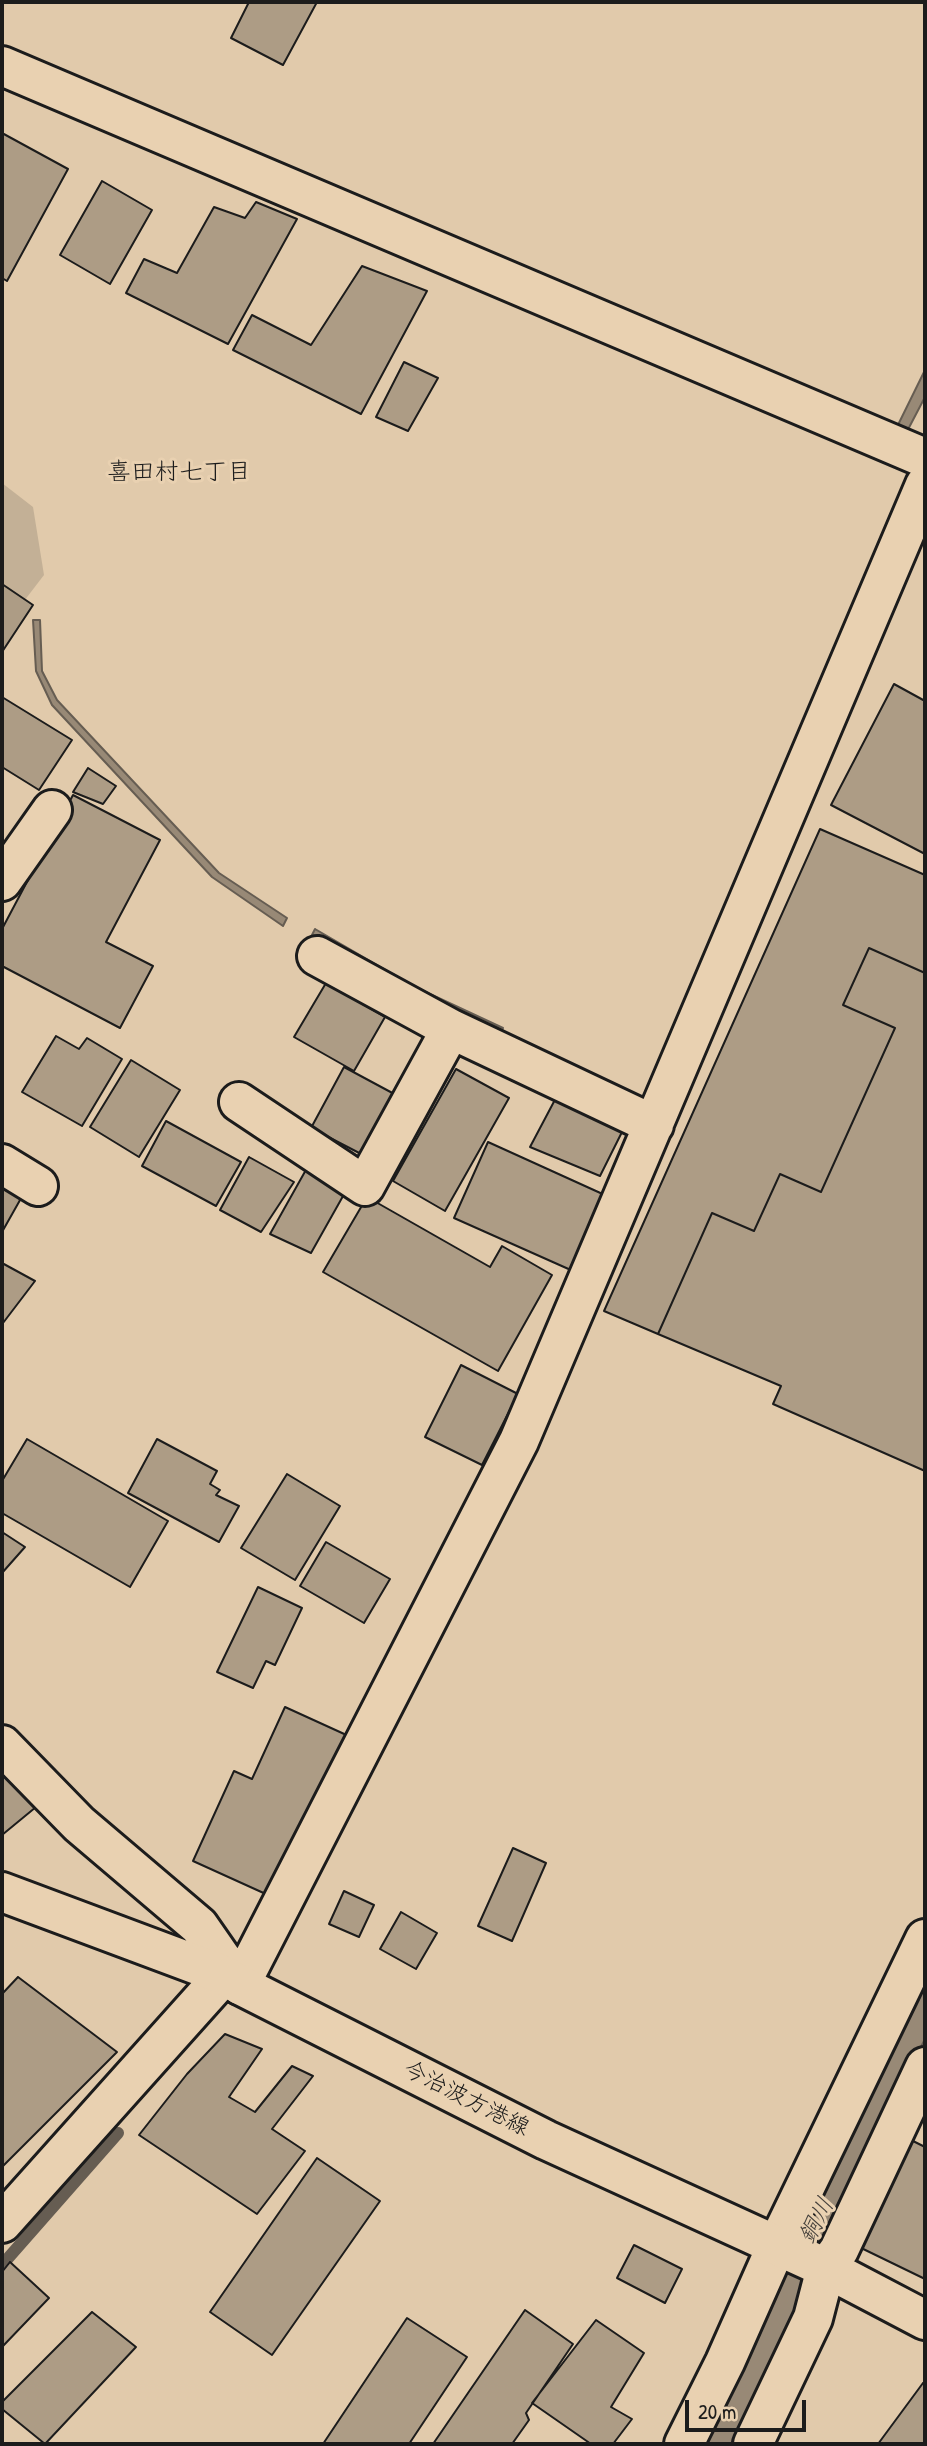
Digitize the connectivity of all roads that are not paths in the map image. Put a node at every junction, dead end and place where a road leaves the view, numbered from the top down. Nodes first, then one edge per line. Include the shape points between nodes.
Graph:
1 (2, 66) edge
2 (925, 458) edge
3 (925, 485) edge
4 (52, 810) dead end
5 (2, 881) edge
6 (317, 956) dead end
7 (452, 1029) junction
8 (239, 1102) dead end
9 (654, 1125) junction
10 (2, 1164) edge
11 (38, 1186) dead end
12 (2, 1745) edge
13 (2, 1892) edge
14 (925, 1939) edge
15 (232, 1980) junction
16 (925, 2067) edge
17 (2, 2223) edge
18 (777, 2245) junction
19 (826, 2268) junction
20 (925, 2320) edge
21 (684, 2444) edge
22 (753, 2444) edge

1 - 2 street
3 - 9 street
4 - 5 street
6 - 7 street
7 - 8 street via 365,1186
7 - 9 street
9 - 15 street via 519,1441
10 - 11 street
12 - 15 street via 79,1824 199,1926
13 - 15 street, 今治波方港線
14 - 18 street
15 - 17 street
15 - 18 street, 今治波方港線 via 545,2140
16 - 19 street via 839,2250
18 - 19 street, 今治波方港線
18 - 21 street
19 - 20 street, 今治波方港線
19 - 22 street via 813,2318

